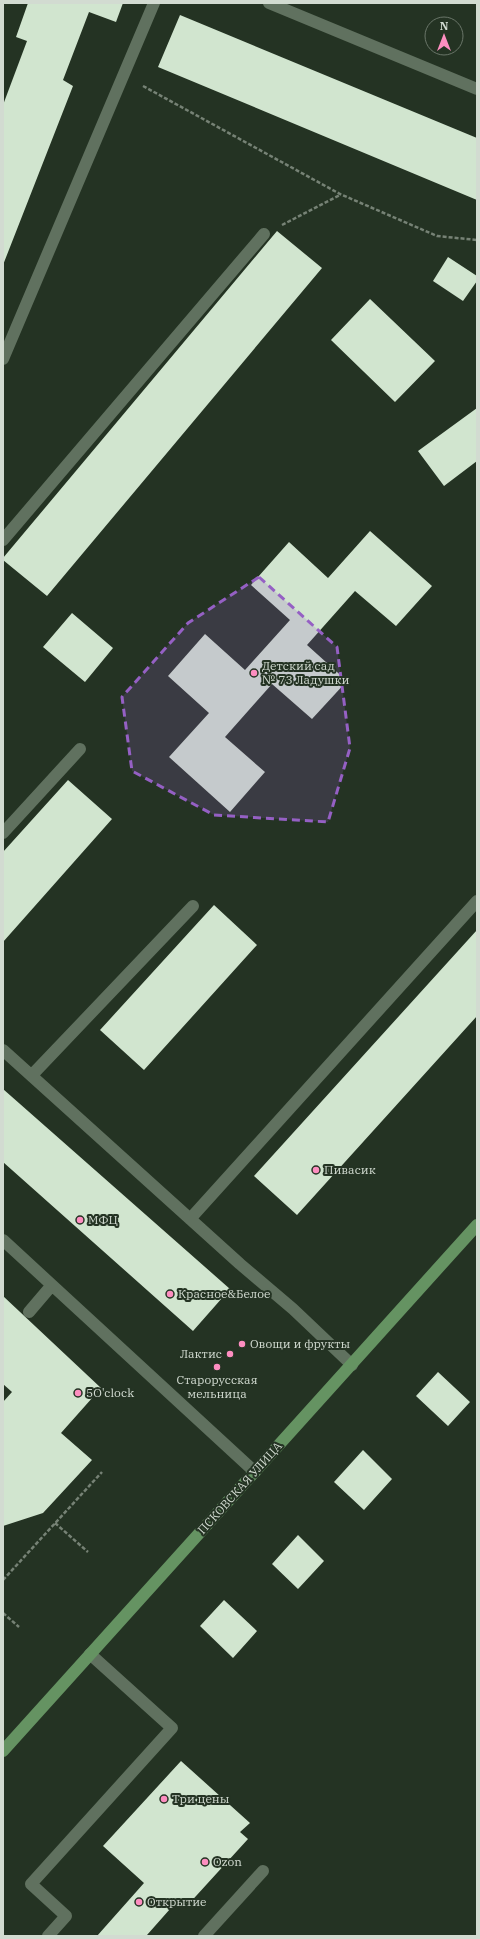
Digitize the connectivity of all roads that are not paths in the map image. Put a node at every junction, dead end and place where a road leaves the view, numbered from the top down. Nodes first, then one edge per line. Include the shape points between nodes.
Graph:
1 (154, 3) edge
2 (269, 3) edge
3 (477, 90) edge
4 (264, 234) road end
5 (3, 359) edge
6 (3, 540) edge
7 (80, 749) dead end
8 (3, 833) edge
9 (477, 901) edge
10 (193, 906) dead end
11 (3, 1050) edge
12 (32, 1075) junction
13 (190, 1219) junction
14 (477, 1225) edge
15 (3, 1240) edge
16 (52, 1285) junction
17 (29, 1312) dead end
18 (352, 1365) junction
19 (255, 1472) junction
20 (90, 1654) junction
21 (3, 1752) edge
22 (262, 1871) dead end
23 (48, 1936) edge
24 (204, 1936) edge

1 - 5 lane
2 - 3 lane
4 - 6 lane
7 - 8 lane
9 - 13 lane
10 - 12 lane
11 - 12 lane
12 - 13 lane
13 - 18 lane
14 - 18 main road, ПСКОВСКАЯ УЛИЦА
15 - 16 lane
16 - 17 lane
16 - 19 lane
18 - 19 main road, ПСКОВСКАЯ УЛИЦА
19 - 20 main road, ПСКОВСКАЯ УЛИЦА
20 - 21 main road, ПСКОВСКАЯ УЛИЦА
20 - 23 lane via 172,1728 31,1884 66,1916
22 - 24 lane

